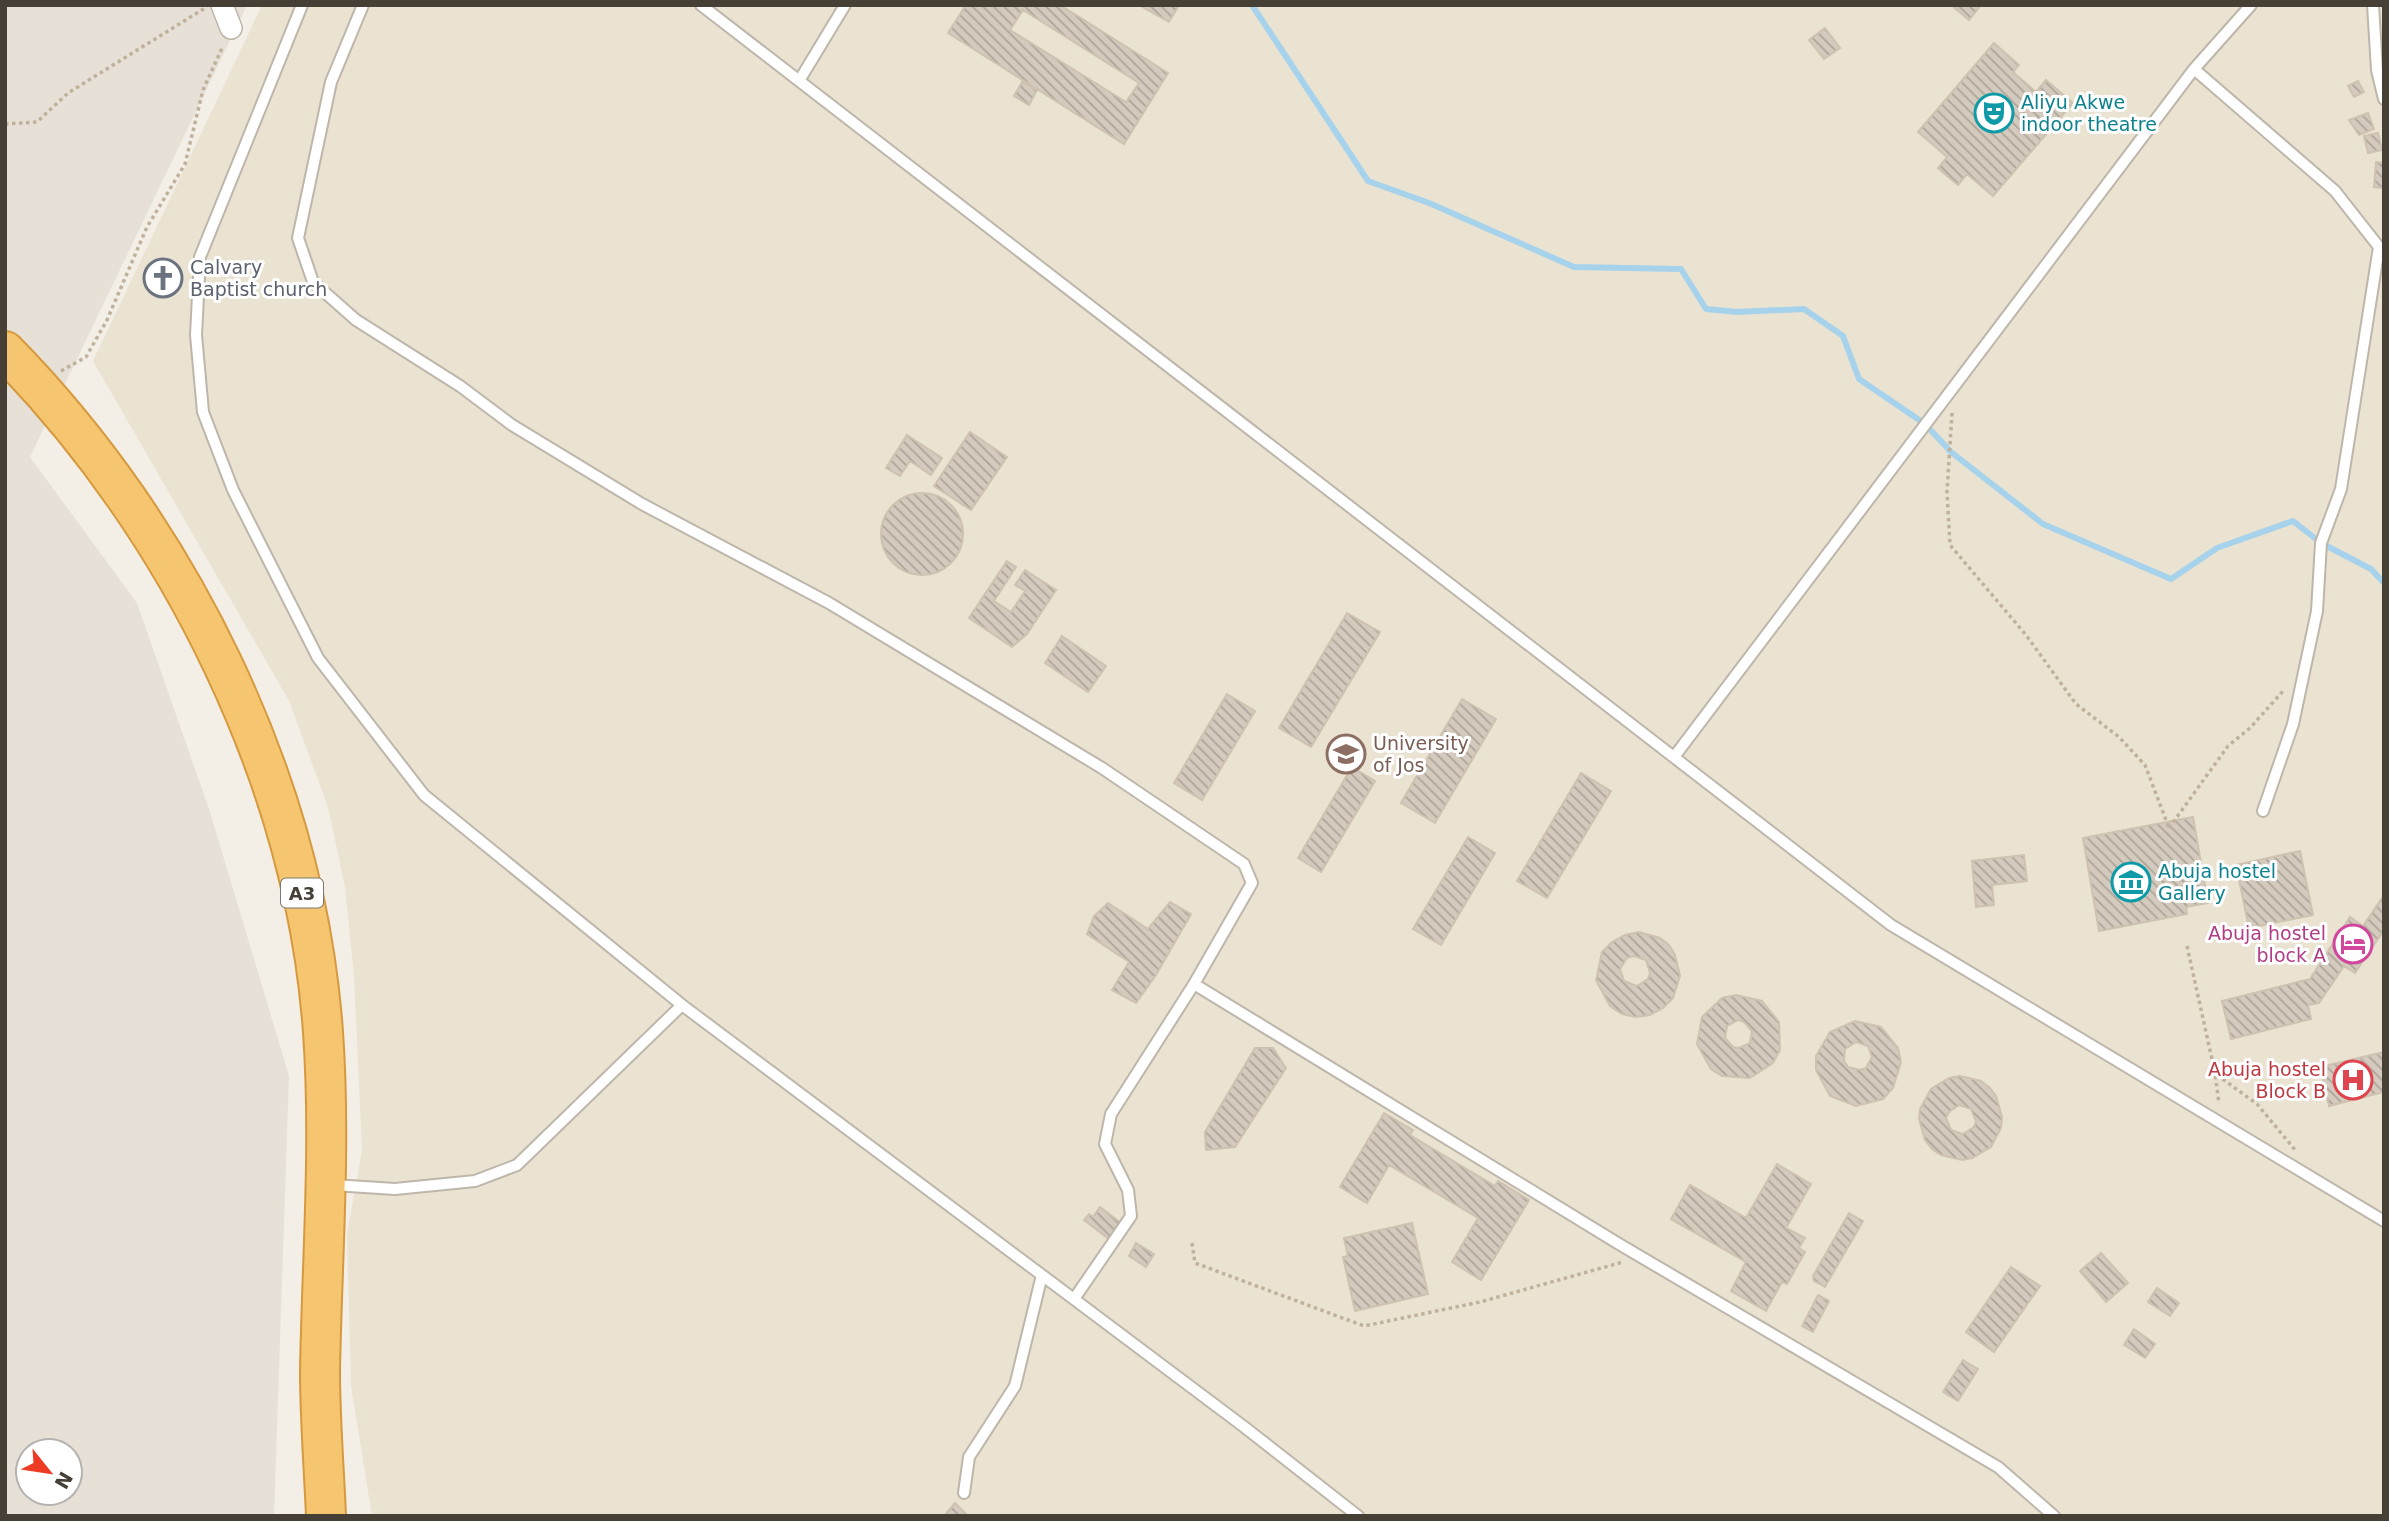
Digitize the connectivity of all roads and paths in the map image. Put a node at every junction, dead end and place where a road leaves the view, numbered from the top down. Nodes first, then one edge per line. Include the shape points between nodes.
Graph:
1 (209, 5) edge
2 (222, 5) edge
3 (302, 5) edge
4 (363, 5) edge
5 (701, 5) edge
6 (845, 5) edge
7 (2250, 5) edge
8 (2372, 5) edge
9 (231, 28) joint
10 (2194, 69) junction
11 (799, 81) junction
12 (2384, 99) edge
13 (5, 124) edge
14 (2381, 243) edge
15 (5, 351) edge
16 (37, 384) junction
17 (1953, 387) junction
18 (2302, 671) junction
19 (1674, 757) junction
20 (2263, 811) dead end
21 (2187, 946) dead end
22 (1194, 984) junction
23 (682, 1005) junction
24 (2215, 1073) junction
25 (2214, 1119) junction
26 (2305, 1174) junction
27 (327, 1185) junction
28 (2384, 1221) edge
29 (1192, 1243) dead end
30 (1642, 1258) junction
31 (1042, 1275) junction
32 (1074, 1299) junction
33 (964, 1493) dead end
34 (326, 1516) edge
35 (1358, 1516) edge
36 (2054, 1516) edge

1 - 13 path via 68,93 37,122
2 - 9 street
3 - 23 lane via 200,257 196,335 203,412 233,490 318,658 424,795
4 - 22 lane via 331,82 298,238 313,282 356,320 512,425 642,504 829,603 1102,768 1244,864 1252,883
5 - 11 lane
6 - 11 lane
7 - 10 lane
8 - 12 lane
9 - 16 path via 203,90 185,164 146,227 107,320 86,356
10 - 14 lane via 2335,191
10 - 17 lane
11 - 19 lane
14 - 18 lane via 2341,489 2321,543 2317,611
15 - 16 highway, A3
16 - 27 highway, A3 via 146,528 204,625 249,723 310,923 323,1032
17 - 18 path via 1947,492 1950,545 2014,620 2076,704 2119,737 2144,765 2169,828 2228,746
17 - 19 lane
18 - 20 lane via 2293,723
19 - 25 lane via 1891,925
21 - 24 path
22 - 30 lane
22 - 32 lane via 1111,1114 1104,1144 1129,1190 1131,1216
23 - 27 lane via 517,1166 461,1183 395,1189
23 - 31 lane
24 - 25 path via 2220,1100
24 - 26 path via 2258,1104 2294,1144
25 - 26 lane
26 - 28 lane
27 - 34 highway, A3 via 320,1374
29 - 30 path via 1195,1263 1364,1326 1480,1302
30 - 36 lane via 1998,1467
31 - 32 lane
31 - 33 lane via 1015,1386 969,1457
32 - 35 lane

